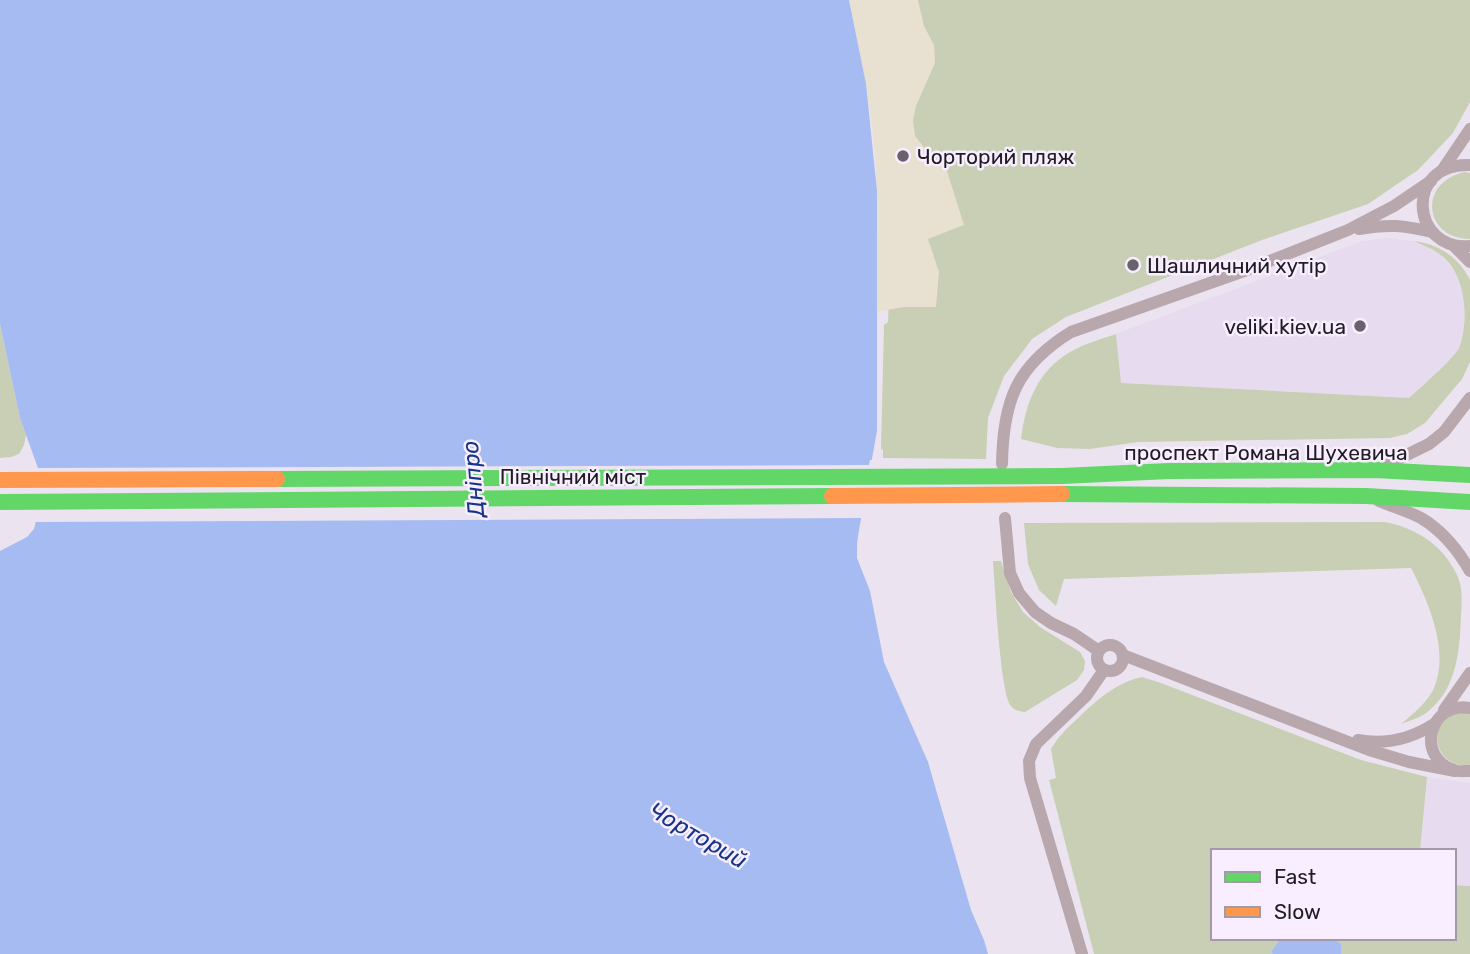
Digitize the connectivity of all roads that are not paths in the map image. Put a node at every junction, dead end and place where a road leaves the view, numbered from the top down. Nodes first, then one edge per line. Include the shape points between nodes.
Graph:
1 (1470, 129) edge
2 (1470, 165) edge
3 (1443, 169) junction
4 (1431, 181) junction
5 (1348, 230) junction
6 (1432, 232) junction
7 (1454, 246) junction
8 (1470, 246) edge
9 (1470, 262) edge
10 (1470, 398) edge
11 (1002, 464) dead end
12 (1375, 470) junction
13 (1470, 475) edge
14 (1062, 476) joint
15 (0, 480) edge
16 (1062, 494) joint
17 (1366, 496) junction
18 (0, 502) edge
19 (1470, 502) edge
20 (1004, 518) dead end
21 (1470, 571) edge
22 (1100, 651) junction
23 (1123, 655) junction
24 (1104, 670) junction
25 (1470, 673) edge
26 (1470, 708) edge
27 (1437, 720) junction
28 (1335, 737) junction
29 (1455, 771) junction
30 (1470, 771) edge
31 (1082, 954) edge

1 - 3 street
2 - 3 street
3 - 4 street
4 - 5 street
4 - 6 street via 1422,206
5 - 6 street via 1384,224
5 - 11 street via 1070,332 1050,345 1018,383 1002,433
6 - 7 street
7 - 8 street
7 - 9 street
10 - 12 street via 1429,444
12 - 13 main road, проспект Романа Шухевича
12 - 14 main road, проспект Романа Шухевича
14 - 15 main road, Північний міст, bridge
16 - 17 main road, проспект Романа Шухевича
16 - 18 main road, Північний міст, bridge
17 - 19 main road, проспект Романа Шухевича
17 - 21 street via 1420,518 1441,533
20 - 22 street via 1010,573 1019,593 1035,612
22 - 23 street via 1112,646
22 - 24 street via 1097,662
23 - 24 street via 1118,668
23 - 28 street
24 - 31 street via 1086,696 1035,744 1029,761 1030,778
25 - 27 street
26 - 27 street via 1453,708
27 - 28 street via 1419,733 1392,741
27 - 29 street via 1430,739 1432,751 1440,763
28 - 29 street via 1409,762
29 - 30 street

